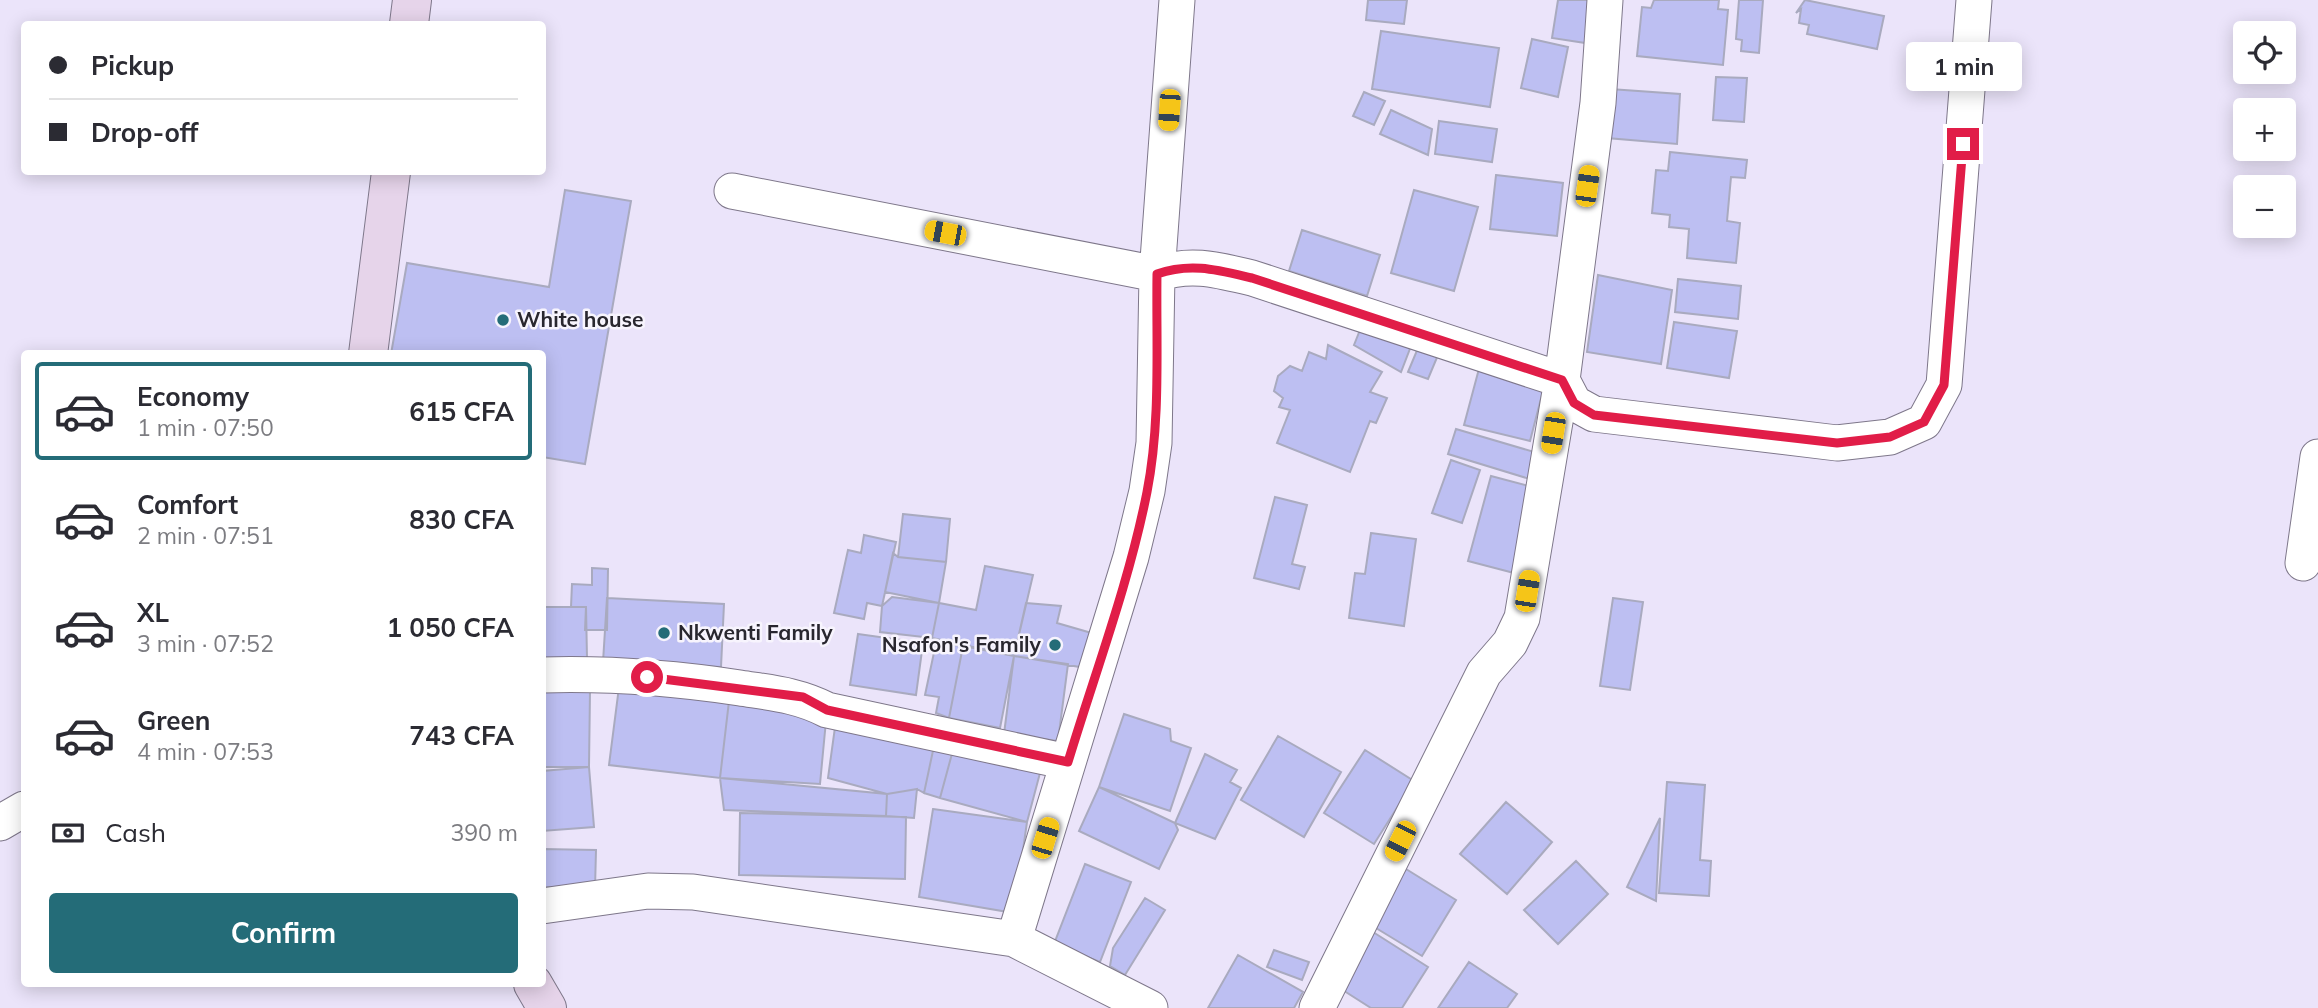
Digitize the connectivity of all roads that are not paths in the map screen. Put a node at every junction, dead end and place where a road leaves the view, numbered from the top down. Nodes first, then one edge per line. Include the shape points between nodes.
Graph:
1 (412, 0) edge
2 (1177, 0) edge
3 (1605, 0) edge
4 (1974, 0) edge
5 (409, 21) edge
6 (391, 175) edge
7 (732, 191) dead end
8 (1157, 274) junction
9 (369, 350) edge
10 (1562, 380) junction
11 (2318, 457) edge
12 (2303, 563) dead end
13 (546, 675) edge
14 (1068, 762) junction
15 (21, 811) edge
16 (0, 823) edge
17 (546, 905) edge
18 (1014, 939) junction
19 (535, 987) edge
20 (547, 1008) edge
21 (1150, 1008) edge
22 (1317, 1008) edge

1 - 5 street
2 - 8 street
3 - 10 street via 1598,103
4 - 10 street via 1944,385 1924,422 1890,437 1837,443 1594,415 1574,403
6 - 9 street
7 - 8 street
8 - 10 street via 1205,266 1252,278
8 - 14 street via 1154,443 1147,491
10 - 22 street via 1522,618 1510,643 1484,673
11 - 12 street
13 - 14 street via 697,681 803,697 827,710
14 - 18 street
15 - 16 street
17 - 18 street via 648,891 693,892
18 - 21 street
19 - 20 street

